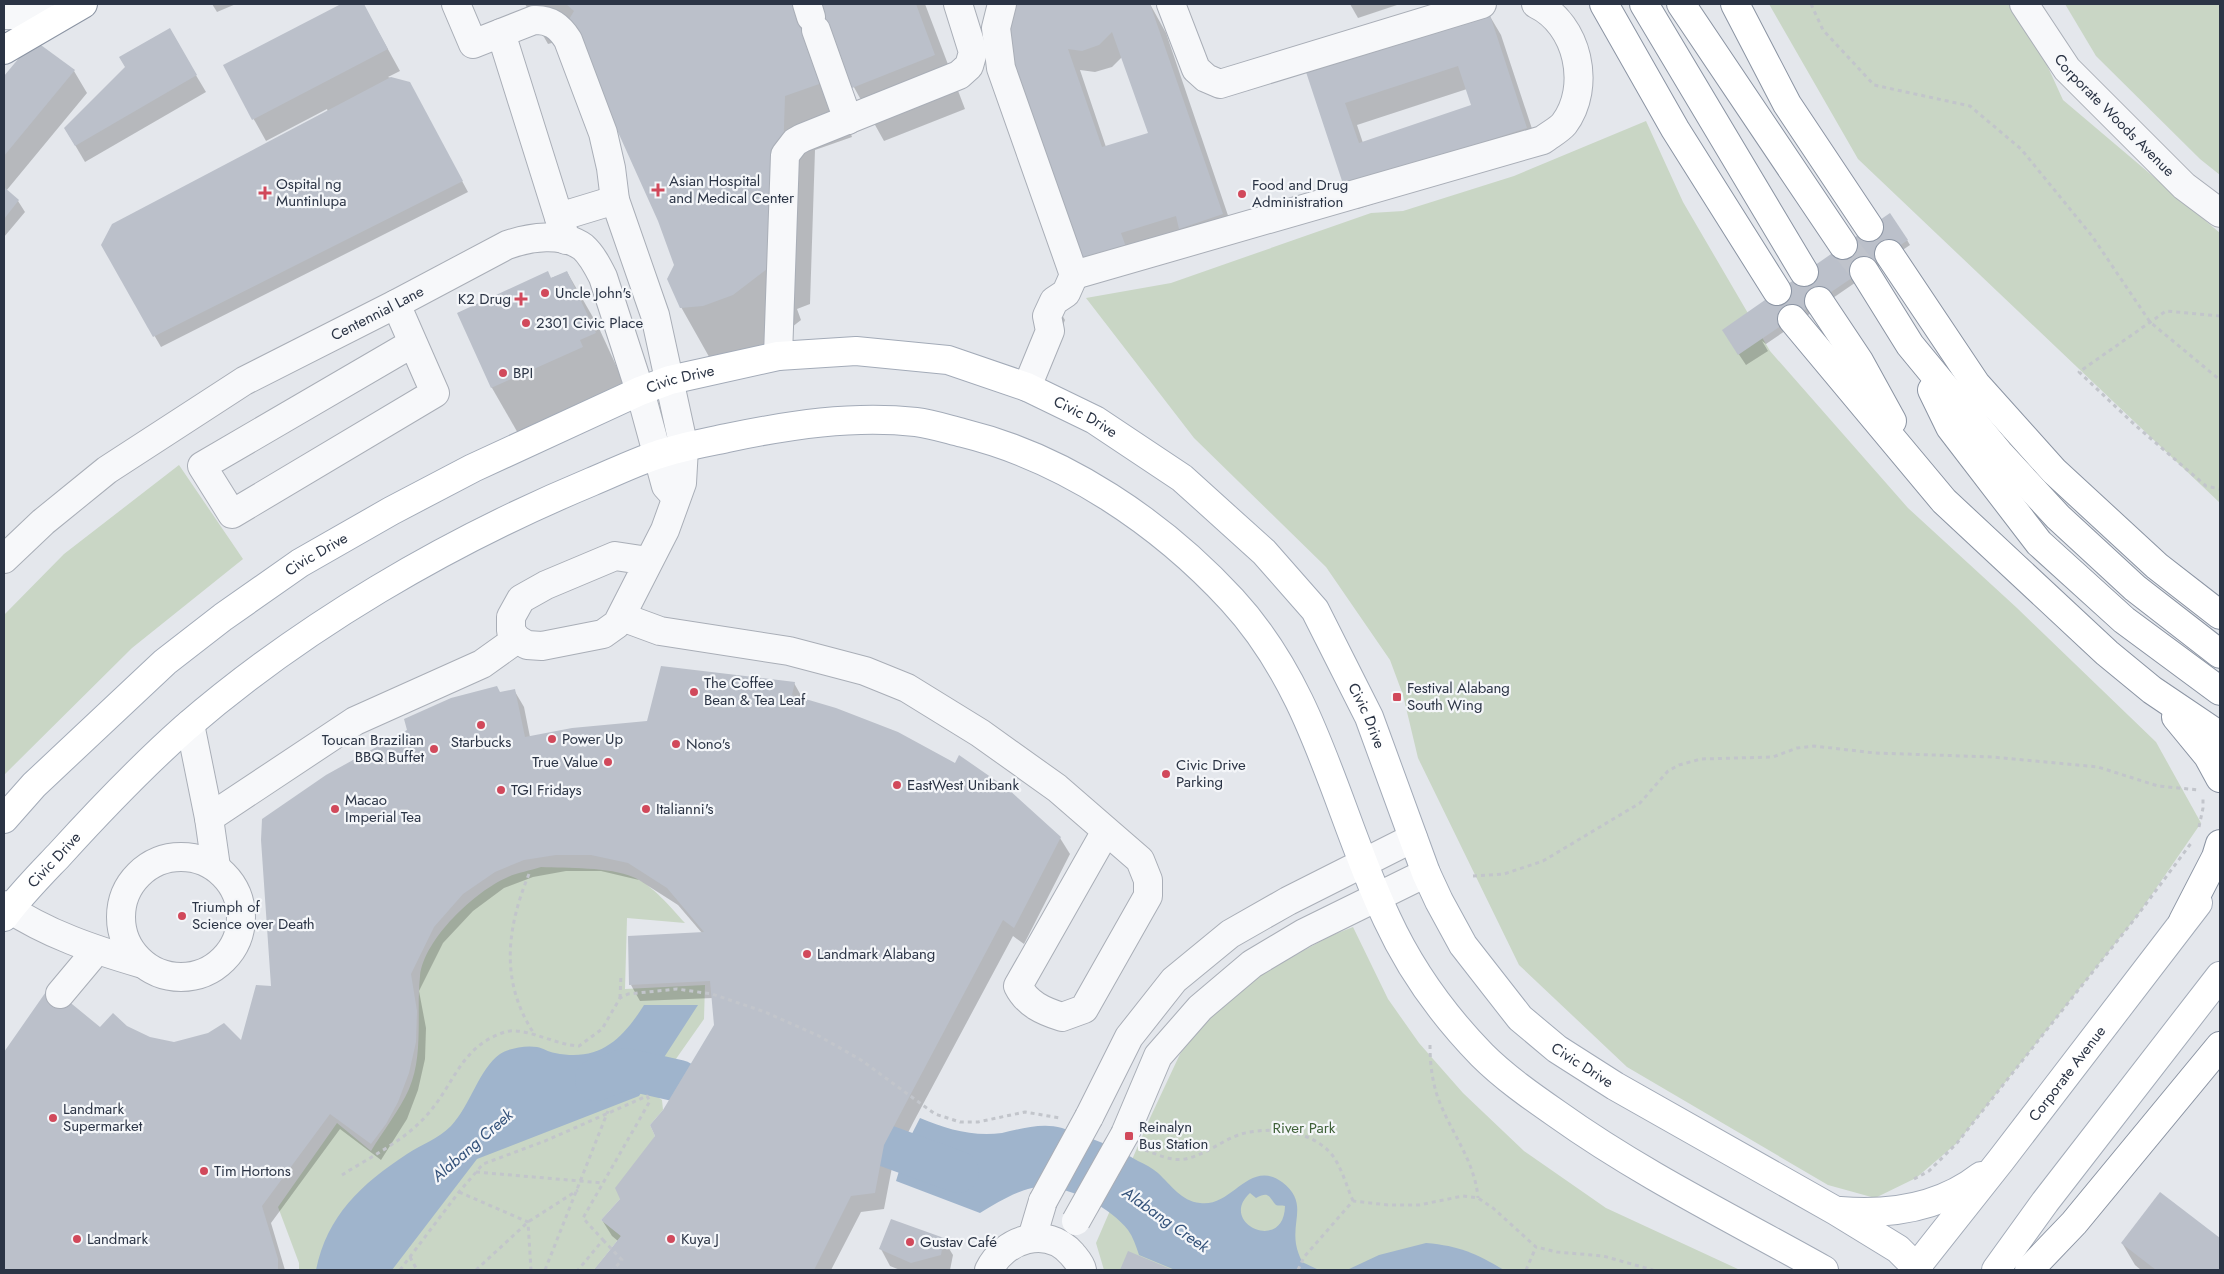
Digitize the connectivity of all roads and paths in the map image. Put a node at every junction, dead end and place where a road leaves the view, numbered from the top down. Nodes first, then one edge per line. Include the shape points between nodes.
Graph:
1 (68, 4) edge
2 (82, 4) edge
3 (456, 4) edge
4 (958, 4) edge
5 (1002, 4) edge
6 (1171, 4) edge
7 (1482, 4) edge
8 (1536, 4) edge
9 (1604, 4) edge
10 (1644, 4) edge
11 (1682, 4) edge
12 (1735, 4) edge
13 (1811, 4) edge
14 (2024, 4) edge
15 (42, 10) edge
16 (4, 15) edge
17 (811, 17) edge
18 (501, 34) junction
19 (4, 40) edge
20 (4, 50) edge
21 (848, 120) junction
22 (615, 200) junction
23 (2220, 213) edge
24 (1869, 227) dead end
25 (563, 228) junction
26 (1843, 245) tunnel mouth
27 (1888, 254) tunnel mouth
28 (1864, 271) tunnel mouth
29 (1804, 272) dead end
30 (1070, 284) junction
31 (1777, 291) dead end
32 (1819, 301) dead end
33 (396, 304) junction
34 (2220, 316) edge
35 (1792, 319) dead end
36 (2150, 322) junction
37 (414, 343) junction
38 (1910, 345) junction
39 (778, 356) junction
40 (670, 380) junction
41 (2220, 380) edge
42 (1027, 387) junction
43 (640, 391) junction
44 (671, 451) junction
45 (1921, 475) junction
46 (2220, 489) edge
47 (4, 559) edge
48 (648, 561) junction
49 (2220, 615) edge
50 (622, 617) junction
51 (517, 639) junction
52 (2220, 654) edge
53 (2152, 690) junction
54 (2220, 691) edge
55 (190, 724) junction
56 (2220, 736) edge
57 (2208, 785) edge
58 (209, 818) junction
59 (4, 819) edge
60 (1106, 830) junction
61 (1414, 838) junction
62 (2220, 844) edge
63 (1365, 864) junction
64 (216, 867) junction
65 (1426, 873) junction
66 (529, 874) dead end
67 (1473, 876) dead end
68 (2220, 877) edge
69 (1377, 899) junction
70 (6, 910) edge
71 (2183, 921) junction
72 (96, 951) junction
73 (144, 964) junction
74 (621, 974) dead end
75 (2220, 976) edge
76 (60, 994) dead end
77 (620, 998) junction
78 (536, 1036) junction
79 (1430, 1045) dead end
80 (2220, 1046) edge
81 (608, 1111) junction
82 (1079, 1118) junction
83 (1134, 1142) junction
84 (2002, 1160) junction
85 (476, 1172) junction
86 (342, 1175) dead end
87 (582, 1181) junction
88 (603, 1183) junction
89 (1908, 1184) dead end
90 (579, 1190) junction
91 (459, 1192) junction
92 (1478, 1198) junction
93 (1353, 1202) junction
94 (1836, 1211) junction
95 (528, 1222) junction
96 (1032, 1238) junction
97 (604, 1240) junction
98 (1536, 1247) junction
99 (1067, 1248) junction
100 (410, 1257) junction
101 (1795, 1260) edge
102 (1916, 1269) edge
103 (400, 1270) edge
104 (417, 1270) edge
105 (476, 1270) edge
106 (531, 1270) edge
107 (545, 1270) edge
108 (578, 1270) edge
109 (613, 1270) edge
110 (989, 1270) edge
111 (1082, 1270) edge
112 (1298, 1270) edge
113 (1526, 1270) edge
114 (1653, 1270) edge
115 (1824, 1270) edge
116 (1996, 1270) edge
117 (2029, 1270) edge

1 - 15 main road
2 - 20 main road
3 - 18 street via 473,44
4 - 21 street via 973,52 969,66 959,75
5 - 30 street via 996,28 1001,68
6 - 7 street via 1196,68 1206,78 1220,84
8 - 30 street via 1561,23 1573,47 1580,74 1577,101 1564,125 1543,140
9 - 31 main road via 1675,129
10 - 29 main road
11 - 26 main road
12 - 24 main road via 1787,104
13 - 36 path via 1823,30 1874,85 1970,106 2021,149 2092,236
14 - 23 street, Corporate Woods Avenue via 2067,69 2184,186
15 - 16 street
15 - 19 main road
17 - 21 street
18 - 22 street via 544,19 562,31 603,133
18 - 25 street
21 - 39 street via 802,138 785,155
22 - 25 street
22 - 40 street via 655,315
25 - 33 street, Centennial Lane via 507,245
25 - 43 street via 583,248 603,277
27 - 49 main road via 1976,384 2054,471 2157,566
28 - 38 main road
30 - 42 street via 1070,308 1064,323 1050,331
32 - 45 main road via 1859,361
33 - 37 street
33 - 47 street, Centennial Lane via 244,380 171,426 107,470
34 - 36 path via 2166,311
35 - 45 main road
36 - 41 path
36 - 46 path via 2079,372 2206,486
37 - 37 street via 202,466 232,514 435,393
38 - 52 main road via 1999,453 2058,517 2135,588
38 - 54 main road via 1950,427 2038,543 2124,620
39 - 40 main road, Civic Drive
39 - 42 main road, Civic Drive via 856,351 948,360
40 - 43 main road, Civic Drive
40 - 44 street
42 - 61 main road, Civic Drive via 1095,420 1182,478 1264,552 1315,610 1369,717
43 - 44 street
43 - 59 main road, Civic Drive via 473,468 300,563 165,662 34,785
44 - 48 street via 682,483 665,530
44 - 55 main road, Civic Drive via 500,523 422,564 337,616
44 - 63 main road, Civic Drive via 766,430 847,420 919,422 999,442 1082,480 1155,528 1231,598 1266,642 1314,729
45 - 53 main road via 2021,573
48 - 50 street
48 - 51 street via 615,556 521,599 511,617 511,631
50 - 51 street via 603,634 542,646 527,645
50 - 60 street via 660,631 789,651 865,671 907,688 980,733 1057,788
51 - 58 street via 482,664 354,721
53 - 56 main road
53 - 57 main road via 2208,756
55 - 58 street
55 - 70 main road, Civic Drive via 136,774
57 - 67 path via 2158,786 2098,767 1814,746 1773,757 1701,759 1668,771 1640,803 1543,861 1504,874
57 - 89 path via 2201,823 2190,845 1957,1143 1929,1171
58 - 64 street
60 - 60 street via 1140,860 1148,880 1148,896 1084,1009 1062,1018 1034,1006 1018,986
61 - 63 street
61 - 65 main road, Civic Drive
62 - 71 main road
63 - 69 main road, Civic Drive
63 - 82 street via 1288,901 1230,934 1174,980 1129,1037
64 - 73 street via 197,858 176,856 156,861 139,873 127,889 121,909 122,930 130,949
64 - 73 street via 230,882 239,899 242,918 230,954 198,975 160,974
65 - 69 street
65 - 94 main road, Civic Drive via 1438,901 1490,982 1520,1018 1556,1049 1670,1118
66 - 78 path via 514,917 509,966 517,1003
68 - 71 main road, Corporate Avenue
69 - 83 street via 1304,933 1252,964 1200,1008 1158,1056
69 - 101 main road, Civic Drive via 1415,973 1451,1022 1487,1060 1589,1137
70 - 72 street
71 - 84 main road, Corporate Avenue
72 - 73 street
72 - 76 street
74 - 77 path
75 - 116 main road
77 - 78 path via 602,1029 578,1046
77 - 82 path via 628,994 678,990 712,994 765,1012 853,1055 935,1114 960,1122 978,1122 1025,1112
78 - 86 path via 522,1031 505,1031 474,1048 427,1116 405,1135
79 - 92 path via 1434,1084 1471,1165
80 - 117 main road via 2074,1223
81 - 85 path via 545,1141 483,1164
81 - 87 path
81 - 88 path via 647,1096 650,1101
82 - 96 street, bridge via 1043,1201
83 - 93 path via 1175,1159 1189,1159 1241,1134 1271,1130 1299,1134 1324,1147 1333,1157
83 - 99 street, bridge via 1076,1221
84 - 94 main road via 1973,1182 1921,1205 1871,1214
84 - 102 main road, Corporate Avenue
85 - 87 path
85 - 91 path
87 - 88 path
87 - 90 path
88 - 97 path via 582,1218
90 - 95 path
90 - 107 path
91 - 95 path
91 - 100 path
92 - 93 path via 1464,1196 1419,1205
92 - 98 path
93 - 112 path via 1304,1257
94 - 102 main road, Civic Drive via 1898,1249
95 - 105 path
95 - 106 path
96 - 99 street via 1050,1240
96 - 110 street via 1014,1242 999,1254
97 - 108 path
97 - 109 path via 622,1260
98 - 113 path
98 - 114 path via 1603,1256
99 - 111 street
100 - 103 path
100 - 104 path
101 - 115 main road, Civic Drive

